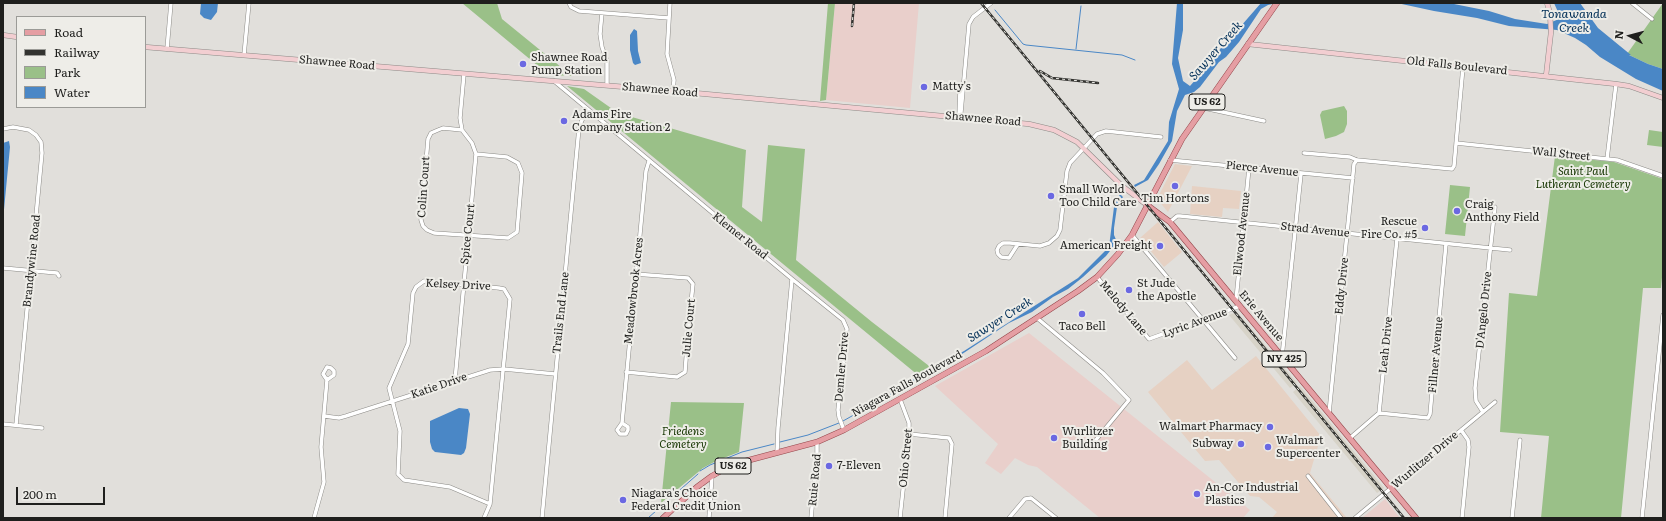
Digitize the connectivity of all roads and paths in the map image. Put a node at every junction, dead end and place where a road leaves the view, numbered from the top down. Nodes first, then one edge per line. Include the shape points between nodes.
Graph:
1 (171, 3) edge
2 (249, 3) edge
3 (569, 3) edge
4 (670, 3) edge
5 (991, 3) edge
6 (1547, 3) edge
7 (1632, 3) edge
8 (1276, 4) edge
9 (602, 13) junction
10 (669, 18) junction
11 (1652, 19) dead end
12 (3, 35) edge
13 (16, 37) edge
14 (1248, 44) junction
15 (146, 47) edge
16 (167, 49) junction
17 (244, 55) junction
18 (1463, 67) junction
19 (464, 74) junction
20 (1546, 76) junction
21 (553, 81) junction
22 (1616, 84) junction
23 (607, 85) junction
24 (673, 91) junction
25 (1663, 98) edge
26 (1204, 108) junction
27 (588, 110) junction
28 (959, 117) junction
29 (1264, 121) dead end
30 (3, 129) edge
31 (462, 130) junction
32 (1161, 137) dead end
33 (1456, 143) junction
34 (1084, 148) junction
35 (1304, 153) dead end
36 (476, 154) junction
37 (1607, 159) junction
38 (1170, 160) junction
39 (1357, 160) junction
40 (649, 161) junction
41 (1249, 168) junction
42 (1302, 174) junction
43 (1663, 176) edge
44 (1353, 178) junction
45 (1148, 205) junction
46 (1495, 207) dead end
47 (1170, 222) junction
48 (1244, 223) junction
49 (1295, 228) junction
50 (1347, 233) junction
51 (468, 235) junction
52 (1132, 235) junction
53 (1397, 239) junction
54 (1018, 244) junction
55 (1446, 244) junction
56 (1491, 248) junction
57 (1510, 250) dead end
58 (3, 268) edge
59 (31, 271) junction
60 (635, 274) junction
61 (59, 276) dead end
62 (1097, 277) junction
63 (792, 279) junction
64 (463, 285) junction
65 (1236, 300) junction
66 (1240, 306) junction
67 (1663, 315) edge
68 (1037, 318) junction
69 (1202, 320) junction
70 (1149, 339) joint
71 (1282, 357) junction
72 (1235, 358) dead end
73 (504, 369) junction
74 (626, 372) junction
75 (555, 374) junction
76 (327, 380) dead end
77 (455, 380) junction
78 (900, 399) junction
79 (392, 402) junction
80 (1495, 402) dead end
81 (1483, 412) junction
82 (1329, 413) junction
83 (1379, 413) junction
84 (324, 416) junction
85 (622, 423) dead end
86 (3, 424) edge
87 (16, 425) junction
88 (42, 428) dead end
89 (844, 430) junction
90 (1461, 430) junction
91 (909, 434) junction
92 (1350, 438) junction
93 (1520, 440) dead end
94 (1095, 441) dead end
95 (817, 442) junction
96 (777, 453) junction
97 (712, 476) junction
98 (1308, 476) dead end
99 (1391, 488) junction
100 (490, 504) junction
101 (314, 518) edge
102 (484, 518) edge
103 (542, 518) edge
104 (662, 518) edge
105 (709, 518) edge
106 (811, 518) edge
107 (900, 518) edge
108 (945, 518) edge
109 (1009, 518) edge
110 (1056, 518) edge
111 (1341, 518) edge
112 (1355, 518) edge
113 (1416, 518) edge
114 (1462, 518) edge
115 (1512, 518) edge
116 (1642, 518) edge

1 - 16 street
2 - 17 street
3 - 9 street via 579,11
4 - 10 street
5 - 28 street via 973,17 969,24
6 - 20 main road via 1551,32
7 - 11 street
8 - 14 main road, Niagara Falls Boulevard / US 62
9 - 10 street
9 - 23 street via 600,34 607,61
10 - 24 street via 667,54 674,80
12 - 13 main road
14 - 18 main road, Old Falls Boulevard
14 - 26 main road, Niagara Falls Boulevard / US 62
15 - 16 main road, Shawnee Road / NY 425
16 - 17 main road, Shawnee Road / NY 425
17 - 19 main road, Shawnee Road / NY 425
18 - 20 main road, Old Falls Boulevard
18 - 33 street
19 - 21 main road, Shawnee Road / NY 425
19 - 31 street via 460,118
20 - 22 main road, Old Falls Boulevard
21 - 23 main road, Shawnee Road / NY 425
21 - 27 street, Klemer Road
22 - 25 main road, Old Falls Boulevard
22 - 37 street
23 - 24 main road, Shawnee Road / NY 425
24 - 28 main road, Shawnee Road / NY 425
26 - 29 street
26 - 38 main road, Niagara Falls Boulevard / US 62
27 - 40 street, Klemer Road
27 - 75 street, Trails End Lane via 579,128
28 - 34 main road, Shawnee Road / NY 425 via 1039,126 1062,133
30 - 59 street, Brandywine Road via 13,127 29,130 36,134 41,142
31 - 36 street
31 - 51 street, Colin Court via 443,128 431,133 428,139 421,220 422,226 434,233
32 - 34 street via 1102,131
33 - 37 street, Wall Street
33 - 39 street via 1452,169
34 - 45 main road, Shawnee Road / NY 425 via 1122,186
34 - 54 street via 1067,171 1057,236 1045,245
35 - 39 street via 1350,157
36 - 51 street, Spice Court
36 - 51 street via 507,157 518,162 522,173 517,232 508,238
37 - 43 street, Wall Street
38 - 41 street, Pierce Avenue
38 - 45 main road, Niagara Falls Boulevard / US 62
39 - 44 street, Eddy Drive via 1354,164
40 - 60 street, Meadowbrook Acres
40 - 63 street, Klemer Road
41 - 42 street, Pierce Avenue
41 - 48 street, Ellwood Avenue
42 - 44 street, Pierce Avenue
42 - 49 street
44 - 50 street, Eddy Drive
45 - 47 main road, Erie Avenue / NY 425
45 - 52 main road, Niagara Falls Boulevard / US 62
46 - 56 street, D'Angelo Drive
47 - 48 street, Strad Avenue via 1177,216
47 - 65 main road, Erie Avenue / NY 425
48 - 49 street, Strad Avenue
48 - 65 street, Ellwood Avenue
49 - 50 street, Strad Avenue
49 - 71 street
50 - 53 street, Strad Avenue
50 - 82 street, Eddy Drive
51 - 64 street, Spice Court
52 - 62 main road, Niagara Falls Boulevard / US 62 via 1113,261
52 - 69 street
53 - 55 street, Strad Avenue
53 - 83 street, Leah Drive
54 - 54 street via 1003,243 998,246 998,254 1009,258
55 - 56 street, Strad Avenue
55 - 83 street, Fillner Avenue via 1430,414 1428,418
56 - 57 street, Strad Avenue
56 - 81 street, D'Angelo Drive via 1475,388 1476,401
58 - 59 street
59 - 61 street via 57,273
59 - 87 street, Brandywine Road
60 - 74 street, Meadowbrook Acres
60 - 74 street, Julie Court via 688,278 693,284 684,372 678,377
62 - 68 main road, Niagara Falls Boulevard / US 62
62 - 70 street, Melody Lane
63 - 89 street, Demler Drive via 843,320 846,329 838,410
63 - 96 street
64 - 73 street, Kelsey Drive via 499,288 508,293 510,299
64 - 77 street, Spice Court
64 - 79 street, Kelsey Drive via 424,281 416,287 408,344 389,388
65 - 66 main road, Erie Avenue / NY 425
66 - 69 street, Lyric Avenue
66 - 71 main road, Erie Avenue / NY 425
67 - 116 street
68 - 78 main road, Niagara Falls Boulevard / US 62
68 - 94 street via 1103,373 1129,400
69 - 70 street, Lyric Avenue
69 - 72 street
71 - 82 main road, Erie Avenue / NY 425
73 - 75 street, Katie Drive
73 - 77 street, Katie Drive via 490,370
73 - 100 street, Kelsey Drive
74 - 85 street, Meadowbrook Acres
75 - 103 street, Trails End Lane
76 - 84 street
77 - 79 street, Katie Drive
78 - 89 main road, Niagara Falls Boulevard / US 62
78 - 91 street, Ohio Street via 909,423
79 - 84 street, Katie Drive via 339,418
79 - 100 street, Kelsey Drive via 400,431 398,474 404,480 450,487
80 - 81 street, Wurlitzer Drive
81 - 90 street, Wurlitzer Drive
82 - 92 main road, Erie Avenue / NY 425
83 - 92 street
84 - 101 street via 321,446 324,482
86 - 87 street
87 - 88 street
89 - 95 main road, Niagara Falls Boulevard / US 62
90 - 99 street, Wurlitzer Drive
90 - 114 street via 1468,440 1469,447
91 - 107 street, Ohio Street
91 - 108 street via 949,438 952,444
92 - 99 main road, Erie Avenue / NY 425
93 - 115 street
95 - 96 main road, Niagara Falls Boulevard / US 62
95 - 106 street, Ruie Road via 818,456
96 - 97 main road, Niagara Falls Boulevard / US 62 via 742,462
97 - 104 main road, Niagara Falls Boulevard / US 62
97 - 105 street
98 - 111 street
99 - 112 street, Wurlitzer Drive
99 - 113 main road, Erie Avenue / NY 425
100 - 102 street, Kelsey Drive
109 - 110 street via 1026,499 1031,498

